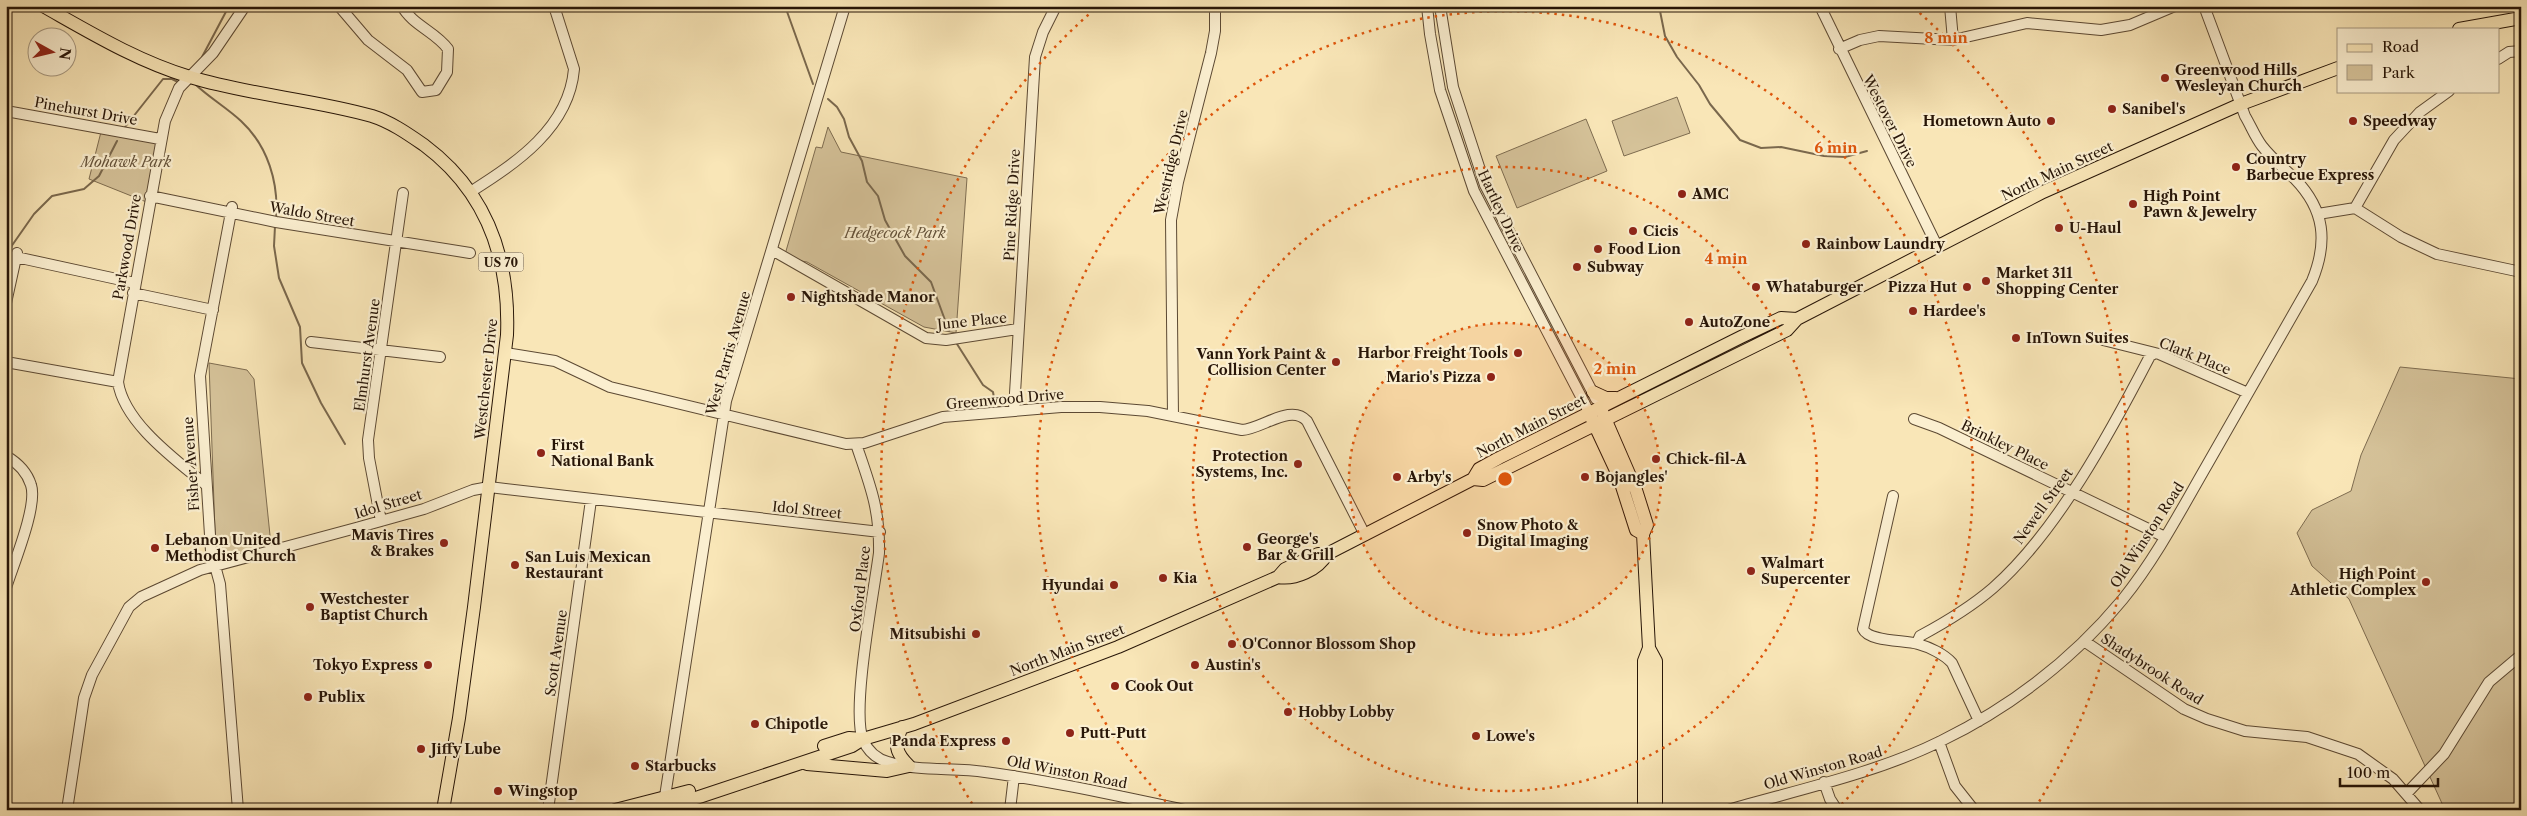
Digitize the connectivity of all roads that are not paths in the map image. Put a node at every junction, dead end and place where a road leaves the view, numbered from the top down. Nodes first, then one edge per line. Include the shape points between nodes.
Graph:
1 (43, 6) edge
2 (245, 6) edge
3 (339, 6) edge
4 (402, 6) edge
5 (554, 6) edge
6 (845, 6) edge
7 (1056, 6) edge
8 (1215, 6) edge
9 (1427, 6) edge
10 (1440, 6) edge
11 (1820, 6) edge
12 (1950, 6) edge
13 (2175, 6) edge
14 (2204, 6) edge
15 (2521, 18) edge
16 (2465, 28) edge
17 (1953, 40) junction
18 (1839, 49) junction
19 (2521, 51) edge
20 (2500, 58) edge
21 (2337, 68) edge
22 (190, 77) junction
23 (2448, 92) edge
24 (2241, 104) junction
25 (6, 111) edge
26 (160, 139) junction
27 (472, 191) junction
28 (403, 193) dead end
29 (150, 196) junction
30 (2355, 208) junction
31 (231, 210) junction
32 (2318, 214) junction
33 (397, 242) junction
34 (1937, 246) junction
35 (772, 250) junction
36 (470, 253) dead end
37 (2521, 272) edge
38 (134, 288) junction
39 (7, 296) edge
40 (213, 310) junction
41 (1797, 319) junction
42 (1018, 330) junction
43 (2103, 340) dead end
44 (311, 342) dead end
45 (382, 348) junction
46 (2155, 353) junction
47 (506, 354) junction
48 (440, 357) dead end
49 (6, 362) edge
50 (118, 382) junction
51 (1593, 392) junction
52 (2248, 393) junction
53 (1618, 398) junction
54 (1640, 403) junction
55 (1014, 410) junction
56 (723, 414) junction
57 (1173, 416) junction
58 (1598, 416) junction
59 (1914, 419) dead end
60 (1571, 435) junction
61 (856, 444) junction
62 (1612, 448) junction
63 (6, 456) edge
64 (1499, 458) junction
65 (1498, 472) junction
66 (1473, 479) junction
67 (206, 485) junction
68 (489, 487) junction
69 (2071, 492) junction
70 (1892, 496) dead end
71 (591, 500) junction
72 (709, 514) junction
73 (381, 521) junction
74 (880, 532) junction
75 (1364, 535) junction
76 (2164, 537) junction
77 (214, 566) junction
78 (6, 588) edge
79 (2084, 641) junction
80 (1917, 643) junction
81 (1649, 648) junction
82 (2521, 655) edge
83 (1979, 721) junction
84 (902, 727) junction
85 (863, 739) junction
86 (1939, 742) junction
87 (797, 764) junction
88 (909, 766) junction
89 (1014, 776) junction
90 (1824, 782) junction
91 (2407, 793) junction
92 (444, 806) edge
93 (661, 806) edge
94 (1154, 807) edge
95 (1735, 809) edge
96 (67, 810) edge
97 (238, 810) edge
98 (548, 810) edge
99 (615, 810) edge
100 (1010, 810) edge
101 (1185, 810) edge
102 (1644, 810) edge
103 (1656, 810) edge
104 (1837, 810) edge
105 (1974, 810) edge
106 (2420, 810) edge

1 - 22 main road, Westchester Drive / US 70 via 116,47
2 - 22 street, Parkwood Drive via 214,53
3 - 4 street via 368,40 407,70 420,89 425,92 436,90 447,72 448,49 434,34 411,18
5 - 27 street via 574,69 565,102 536,145
6 - 35 street, West Parris Avenue
7 - 42 street, Pine Ridge Drive via 1035,57
8 - 57 street, Westridge Drive via 1211,53 1171,214
9 - 58 street, Hartley Drive via 1440,90 1474,191
10 - 51 street, Hartley Drive via 1453,87 1485,185
11 - 18 street, Westover Drive
12 - 17 street
13 - 17 street via 2130,25 2101,30 2027,23
14 - 24 street, Old Winston Road
15 - 16 main road
17 - 18 street via 1879,36
18 - 34 street, Westover Drive
19 - 20 street via 2509,52
21 - 24 main road, North Main Street
22 - 26 street, Parkwood Drive via 179,88
22 - 27 main road, Westchester Drive / US 70 via 373,117 407,132 442,158
23 - 30 street via 2420,112 2394,140
24 - 32 street, Old Winston Road via 2262,146 2303,189
24 - 34 main road, North Main Street via 2043,192
25 - 26 street, Pinehurst Drive
26 - 29 street, Parkwood Drive
27 - 47 main road, Westchester Drive / US 70 via 490,228 503,270 508,314
28 - 33 street, Elmhurst Avenue
29 - 31 street, Waldo Street
29 - 38 street, Parkwood Drive
30 - 32 street
30 - 37 street via 2401,237 2437,254
31 - 33 street, Waldo Street
31 - 40 street, Fisher Avenue
32 - 52 street, Old Winston Road via 2322,248 2320,264
33 - 36 street, Waldo Street
33 - 45 street, Elmhurst Avenue
34 - 41 main road, North Main Street
35 - 42 street, June Place via 926,338 946,340
35 - 56 street, West Parris Avenue
38 - 39 street via 16,255
38 - 40 street
38 - 50 street, Parkwood Drive
40 - 67 street, Fisher Avenue via 200,376
41 - 53 main road, North Main Street via 1781,318
41 - 54 main road, North Main Street via 1787,330
42 - 55 street, Pine Ridge Drive
43 - 46 street, Clark Place
44 - 45 street
45 - 48 street
45 - 73 street, Elmhurst Avenue via 368,449
46 - 52 street, Clark Place
46 - 69 street, Newell Street via 2150,356
47 - 56 street, Greenwood Drive via 549,360 610,387
47 - 68 main road, Westchester Drive / US 70
49 - 50 street
50 - 67 street via 120,391 149,436
51 - 53 main road via 1606,398
51 - 58 street, Hartley Drive
52 - 76 street, Old Winston Road
53 - 58 main road, North Main Street
54 - 58 main road, North Main Street
54 - 62 main road via 1621,422
55 - 57 street, Greenwood Drive via 1100,407
55 - 61 street, Greenwood Drive via 943,417
56 - 61 street, Greenwood Drive
56 - 72 street, West Parris Avenue
57 - 75 street, Greenwood Drive via 1242,430 1293,414 1300,415 1307,421
58 - 60 main road, North Main Street
58 - 62 main road
58 - 64 main road, North Main Street
59 - 69 street, Brinkley Place
60 - 62 main road
60 - 65 main road, North Main Street
61 - 74 street, Oxford Place via 877,505
62 - 81 main road via 1644,512 1647,526 1643,534
63 - 78 street via 23,470 32,486 32,494
64 - 65 main road
64 - 66 main road, North Main Street via 1479,469
65 - 66 main road, North Main Street via 1483,480
66 - 75 main road, North Main Street
67 - 77 street, Fisher Avenue
68 - 71 street, Idol Street
68 - 73 street, Idol Street
68 - 92 main road, Westchester Drive / US 70 via 459,718
69 - 76 street, Brinkley Place
69 - 80 street, Newell Street via 2018,563 1963,610 1920,636
70 - 80 street via 1863,629 1870,636
71 - 72 street, Idol Street
71 - 98 street, Scott Avenue
72 - 74 street, Idol Street
72 - 93 street, West Parris Avenue
73 - 77 street, Idol Street
74 - 85 street, Oxford Place via 860,696
75 - 84 main road, North Main Street via 1286,574 1109,651
76 - 79 street, Old Winston Road via 2123,598
77 - 96 street, Idol Street via 141,597 129,607 103,652 84,698
77 - 97 street, Fisher Avenue via 220,584
79 - 83 street, Old Winston Road via 2041,680
79 - 91 street, Shadybrook Road via 2184,709 2245,731 2307,737 2358,754
80 - 83 street via 1952,663
81 - 102 main road via 1644,661
81 - 103 main road via 1656,661
82 - 91 street via 2489,682 2444,754
83 - 86 street, Old Winston Road
84 - 85 main road, North Main Street
84 - 88 main road via 895,748
85 - 87 main road, North Main Street via 852,746
85 - 88 street, Old Winston Road via 867,748 882,761
85 - 93 main road, North Main Street via 849,738 695,790
86 - 90 street, Old Winston Road via 1895,761
86 - 105 street via 1955,786
87 - 88 main road via 887,771
87 - 93 main road, North Main Street via 696,798
88 - 89 street, Old Winston Road via 961,768
89 - 94 street, Old Winston Road
89 - 100 street
90 - 95 street, Old Winston Road
90 - 104 street
91 - 106 street, Shadybrook Road
93 - 99 main road, North Main Street
94 - 101 street, Old Winston Road

